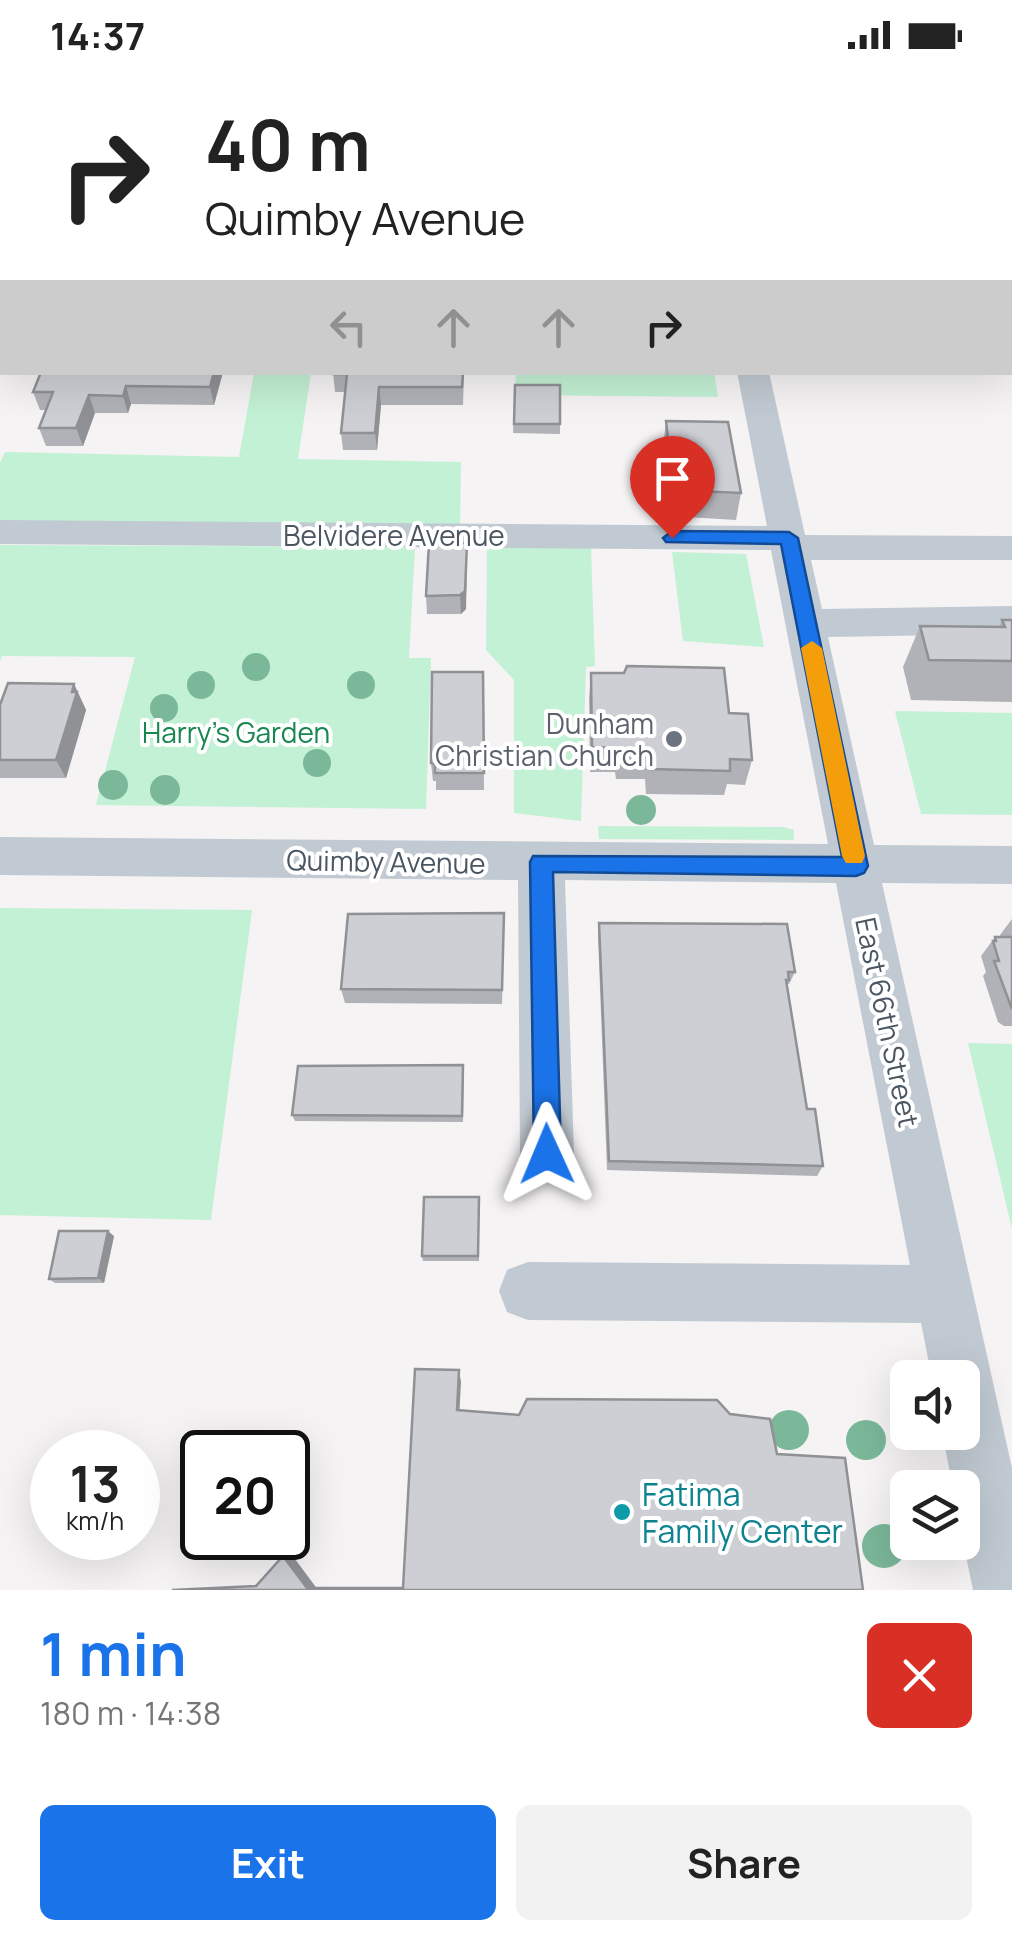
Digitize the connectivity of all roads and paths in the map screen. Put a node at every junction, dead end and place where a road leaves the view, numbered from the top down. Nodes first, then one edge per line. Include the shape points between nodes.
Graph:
1 (754, 375) edge
2 (0, 532) edge
3 (790, 543) junction
4 (1012, 548) edge
5 (1012, 620) edge
6 (806, 623) junction
7 (0, 856) edge
8 (541, 862) junction
9 (856, 866) junction
10 (1012, 866) edge
11 (547, 1154) dead end
12 (528, 1291) dead end
13 (944, 1294) junction
14 (958, 1360) edge
15 (977, 1450) edge
16 (1006, 1590) edge

1 - 3 street, East 66th Street
2 - 3 street, Belvidere Avenue
3 - 4 street, Belvidere Avenue
3 - 6 street, East 66th Street
5 - 6 street
6 - 9 street, East 66th Street
7 - 8 street, Quimby Avenue
8 - 9 street, Quimby Avenue
8 - 11 street
9 - 10 street, Quimby Avenue
9 - 13 street, East 66th Street
12 - 13 street
13 - 14 street, East 66th Street
15 - 16 street, East 66th Street

